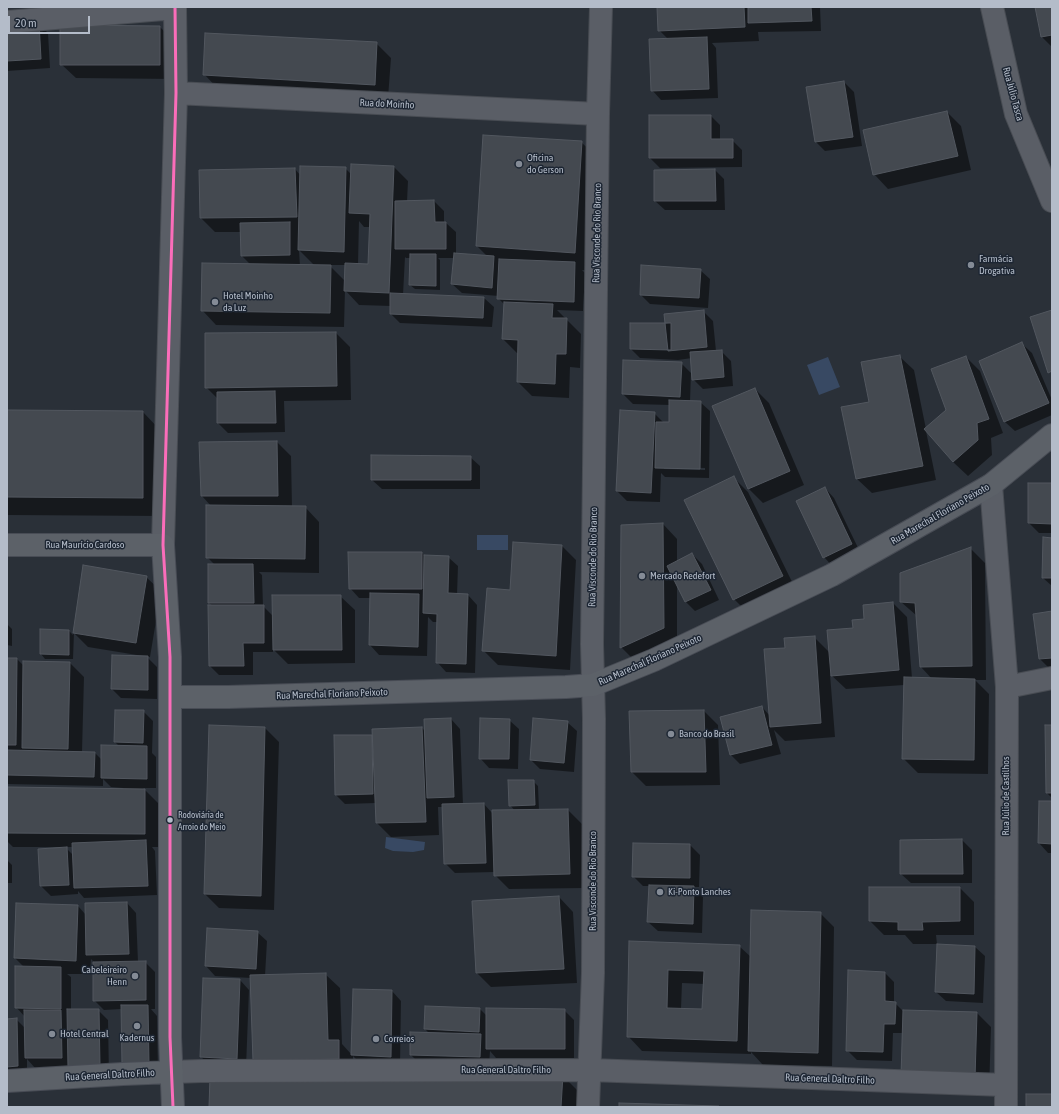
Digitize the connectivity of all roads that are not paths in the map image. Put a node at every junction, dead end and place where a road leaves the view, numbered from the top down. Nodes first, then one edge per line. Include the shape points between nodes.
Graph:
1 (175, 7) edge
2 (601, 7) edge
3 (992, 7) edge
4 (7, 22) edge
5 (176, 93) junction
6 (598, 114) junction
7 (1052, 201) edge
8 (1052, 435) edge
9 (991, 485) junction
10 (163, 545) junction
11 (7, 546) edge
12 (1052, 678) edge
13 (593, 686) junction
14 (1007, 686) junction
15 (170, 697) junction
16 (590, 1070) junction
17 (172, 1072) junction
18 (7, 1081) edge
19 (1006, 1086) junction
20 (173, 1107) edge
21 (588, 1107) edge
22 (1006, 1107) edge

1 - 4 street
1 - 5 street
2 - 6 street, Rua Visconde do Rio Branco
3 - 7 street, Rua Júlio Tasca via 1016,114
5 - 6 street, Rua do Moinho
5 - 10 street
6 - 13 street, Rua Visconde do Rio Branco
8 - 9 main road, Rua Marechal Floriano Peixoto
9 - 13 main road, Rua Marechal Floriano Peixoto via 832,574 654,660
9 - 14 street, Rua Júlio de Castilhos
10 - 11 main road, Rua Maurício Cardoso
10 - 15 main road
12 - 14 street
13 - 15 main road, Rua Marechal Floriano Peixoto
13 - 16 street, Rua Visconde do Rio Branco via 593,973
14 - 19 street, Rua Júlio de Castilhos
15 - 17 main road
16 - 17 street, Rua General Daltro Filho
16 - 19 street, Rua General Daltro Filho
16 - 21 street, Rua Visconde do Rio Branco
17 - 18 main road, Rua General Daltro Filho
17 - 20 main road
19 - 22 street, Rua Júlio de Castilhos

